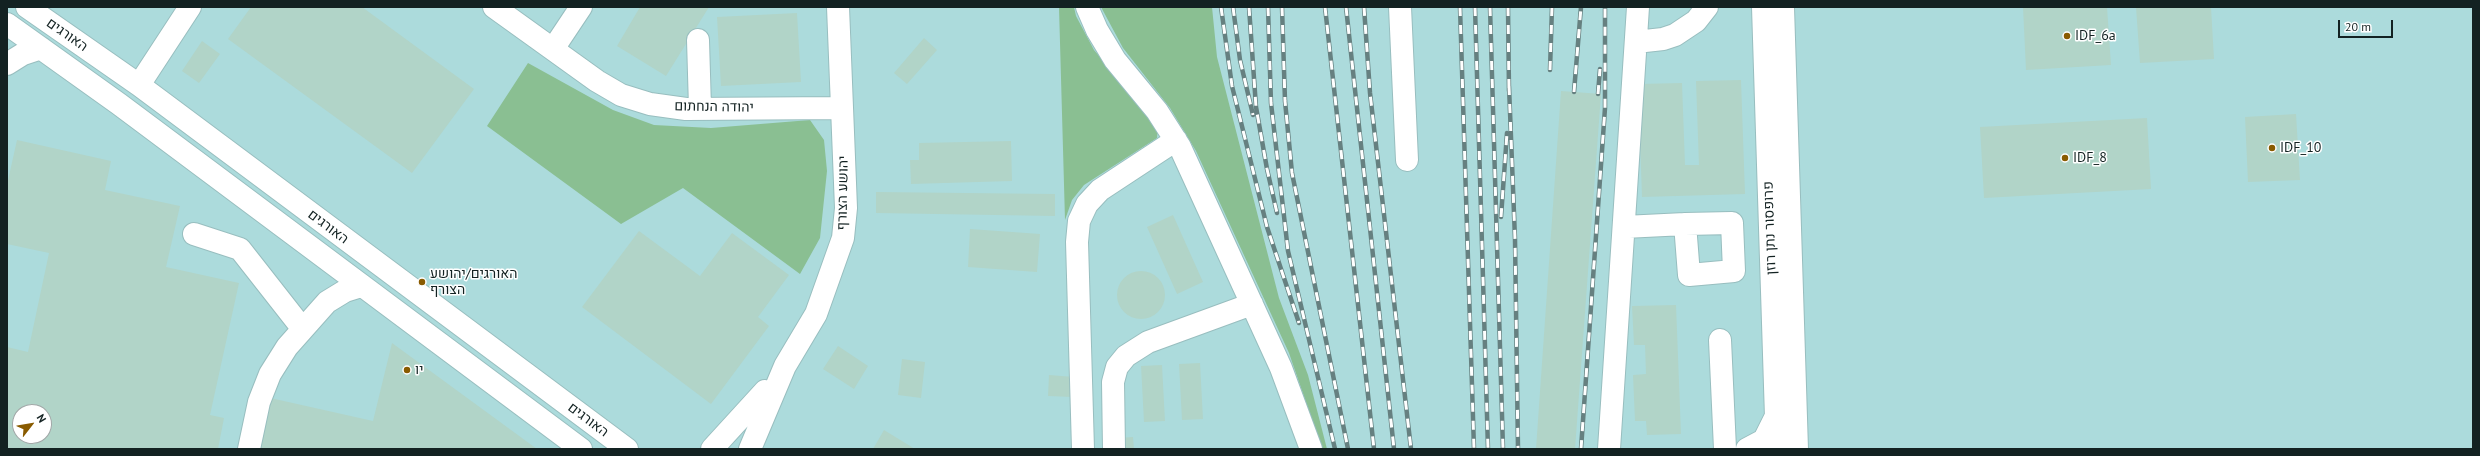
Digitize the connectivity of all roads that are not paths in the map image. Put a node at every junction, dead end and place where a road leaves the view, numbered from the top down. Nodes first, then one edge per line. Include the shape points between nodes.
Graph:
1 (27, 7) edge
2 (190, 7) edge
3 (494, 7) edge
4 (581, 7) edge
5 (838, 7) edge
6 (1087, 7) edge
7 (1400, 7) edge
8 (1638, 7) edge
9 (1707, 7) edge
10 (1763, 7) edge
11 (1783, 7) edge
12 (7, 24) edge
13 (698, 40) dead end
14 (1636, 42) junction
15 (41, 48) junction
16 (553, 49) junction
17 (7, 64) edge
18 (139, 85) junction
19 (700, 108) junction
20 (842, 108) junction
21 (1176, 140) junction
22 (1407, 160) dead end
23 (1685, 224) dead end
24 (1624, 227) junction
25 (194, 234) dead end
26 (329, 262) junction
27 (361, 286) junction
28 (327, 302) junction
29 (1252, 304) junction
30 (302, 328) junction
31 (1720, 340) dead end
32 (785, 366) junction
33 (1776, 416) junction
34 (249, 449) edge
35 (581, 449) edge
36 (627, 449) edge
37 (712, 449) edge
38 (750, 449) edge
39 (1083, 449) edge
40 (1114, 449) edge
41 (1312, 449) edge
42 (1609, 449) edge
43 (1725, 449) edge
44 (1747, 449) edge
45 (1777, 449) edge
46 (1797, 449) edge

1 - 18 street, האורגים
2 - 18 street
3 - 16 street, יהודה הנחתום
4 - 16 street
5 - 20 street, יהושע הצורף
6 - 21 street via 1115,60 1157,111
7 - 22 street
8 - 14 street
9 - 14 street via 1696,21 1675,35 1663,40
10 - 33 street, פרופסור נתן רוזן
11 - 46 street, פרופסור נתן רוזן
12 - 15 street, האורגים
13 - 19 street
14 - 24 street
15 - 17 street via 23,54
15 - 26 street, האורגים
16 - 19 street, יהודה הנחתום via 621,95 650,104
18 - 36 street, האורגים
19 - 20 street, יהודה הנחתום
20 - 32 street, יהושע הצורף via 846,208 843,238 816,314
21 - 29 street
21 - 39 street via 1100,190 1087,204 1079,221 1077,242
23 - 24 street
24 - 42 street
25 - 30 street via 240,249
26 - 27 street, האורגים
26 - 28 street via 331,283
27 - 28 street via 345,291
27 - 35 street, האורגים
28 - 30 street
29 - 40 street via 1148,342 1126,356 1117,366 1113,382
29 - 41 street via 1281,368
30 - 34 street via 270,374 260,402
31 - 43 street
32 - 37 street, יהושע הצורף via 750,410
32 - 38 street, יהושע הצורף
33 - 44 street via 1764,440
33 - 45 street, פרופסור נתן רוזן

